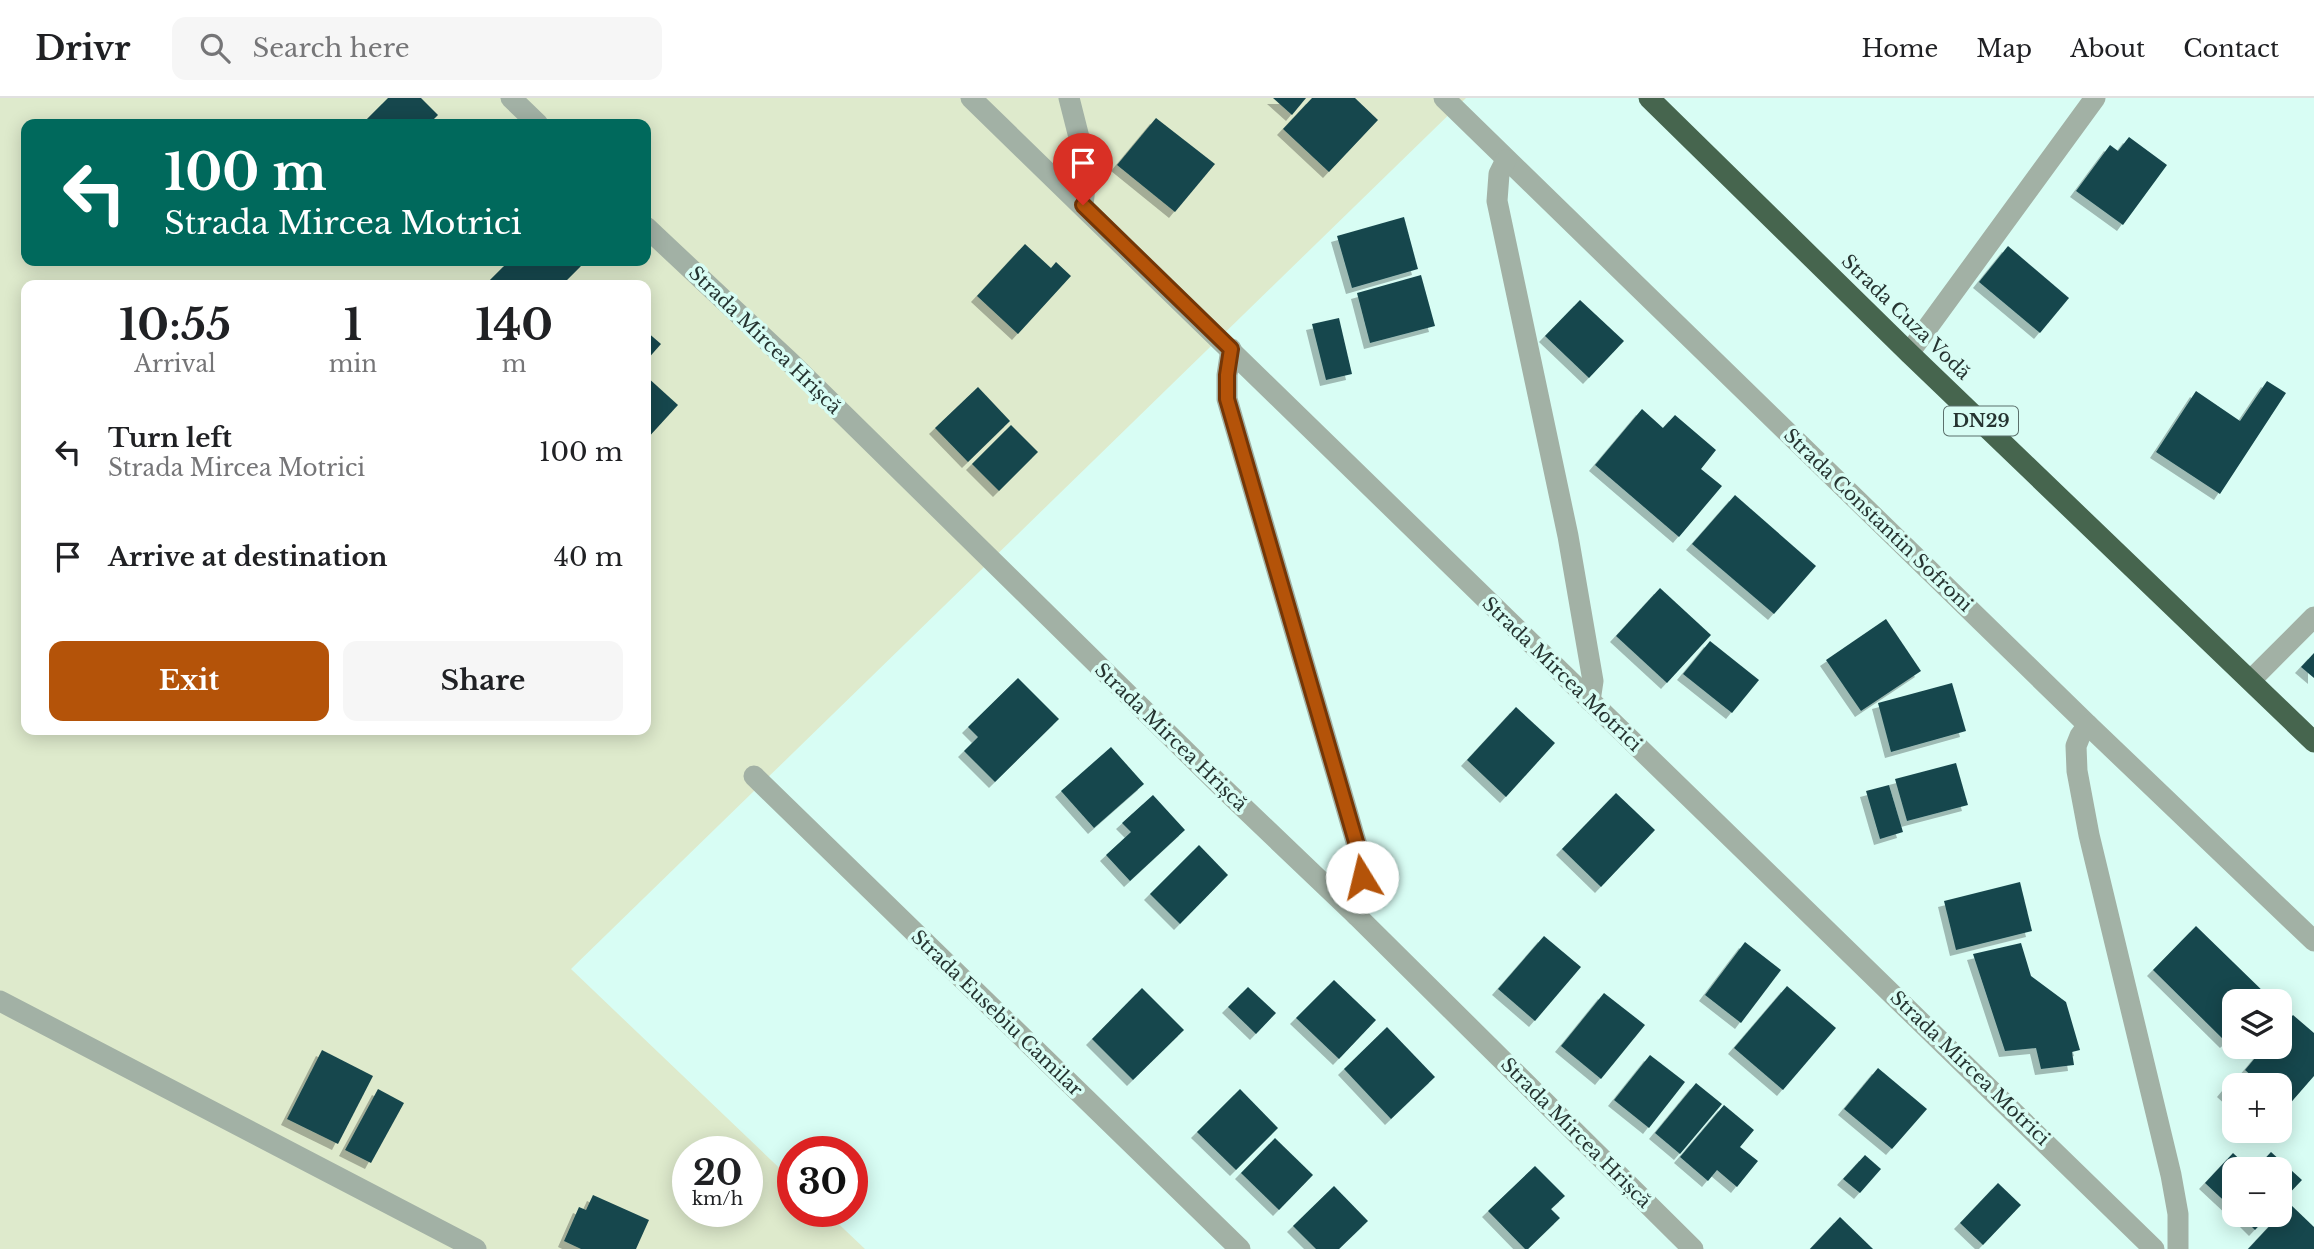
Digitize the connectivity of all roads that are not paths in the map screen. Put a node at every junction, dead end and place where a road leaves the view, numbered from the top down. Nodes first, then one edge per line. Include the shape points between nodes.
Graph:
1 (511, 98) edge
2 (971, 98) edge
3 (1069, 98) edge
4 (1444, 98) edge
5 (1649, 98) edge
6 (2095, 98) edge
7 (533, 119) edge
8 (1506, 160) junction
9 (1083, 205) junction
10 (651, 232) edge
11 (1231, 349) junction
12 (1909, 353) junction
13 (2314, 617) edge
14 (2251, 680) junction
15 (1590, 701) junction
16 (2088, 725) junction
17 (2314, 742) edge
18 (754, 776) dead end
19 (1356, 915) junction
20 (2314, 941) edge
21 (0, 1001) edge
22 (476, 1249) edge
23 (1240, 1249) edge
24 (1693, 1249) edge
25 (2154, 1249) edge
26 (2178, 1249) edge

1 - 7 street
2 - 9 street, Strada Mircea Motrici
3 - 9 street via 1087,169
4 - 8 street, Strada Constantin Sofroni
5 - 12 highway, Strada Cuza Vodă / DN29
6 - 12 street
8 - 15 street via 1499,174 1497,201 1568,536 1592,668
8 - 16 street, Strada Constantin Sofroni
9 - 11 street, Strada Mircea Motrici
10 - 19 street, Strada Mircea Hrișcă
11 - 15 street, Strada Mircea Motrici
11 - 19 street via 1227,399 1361,859
12 - 14 highway, Strada Cuza Vodă / DN29
13 - 14 street
14 - 17 highway, Strada Cuza Vodă / DN29
15 - 25 street, Strada Mircea Motrici
16 - 20 street, Strada Constantin Sofroni
16 - 26 street via 2076,746 2077,771 2088,835 2171,1175
18 - 23 street, Strada Eusebiu Camilar
19 - 24 street, Strada Mircea Hrișcă
21 - 22 street

